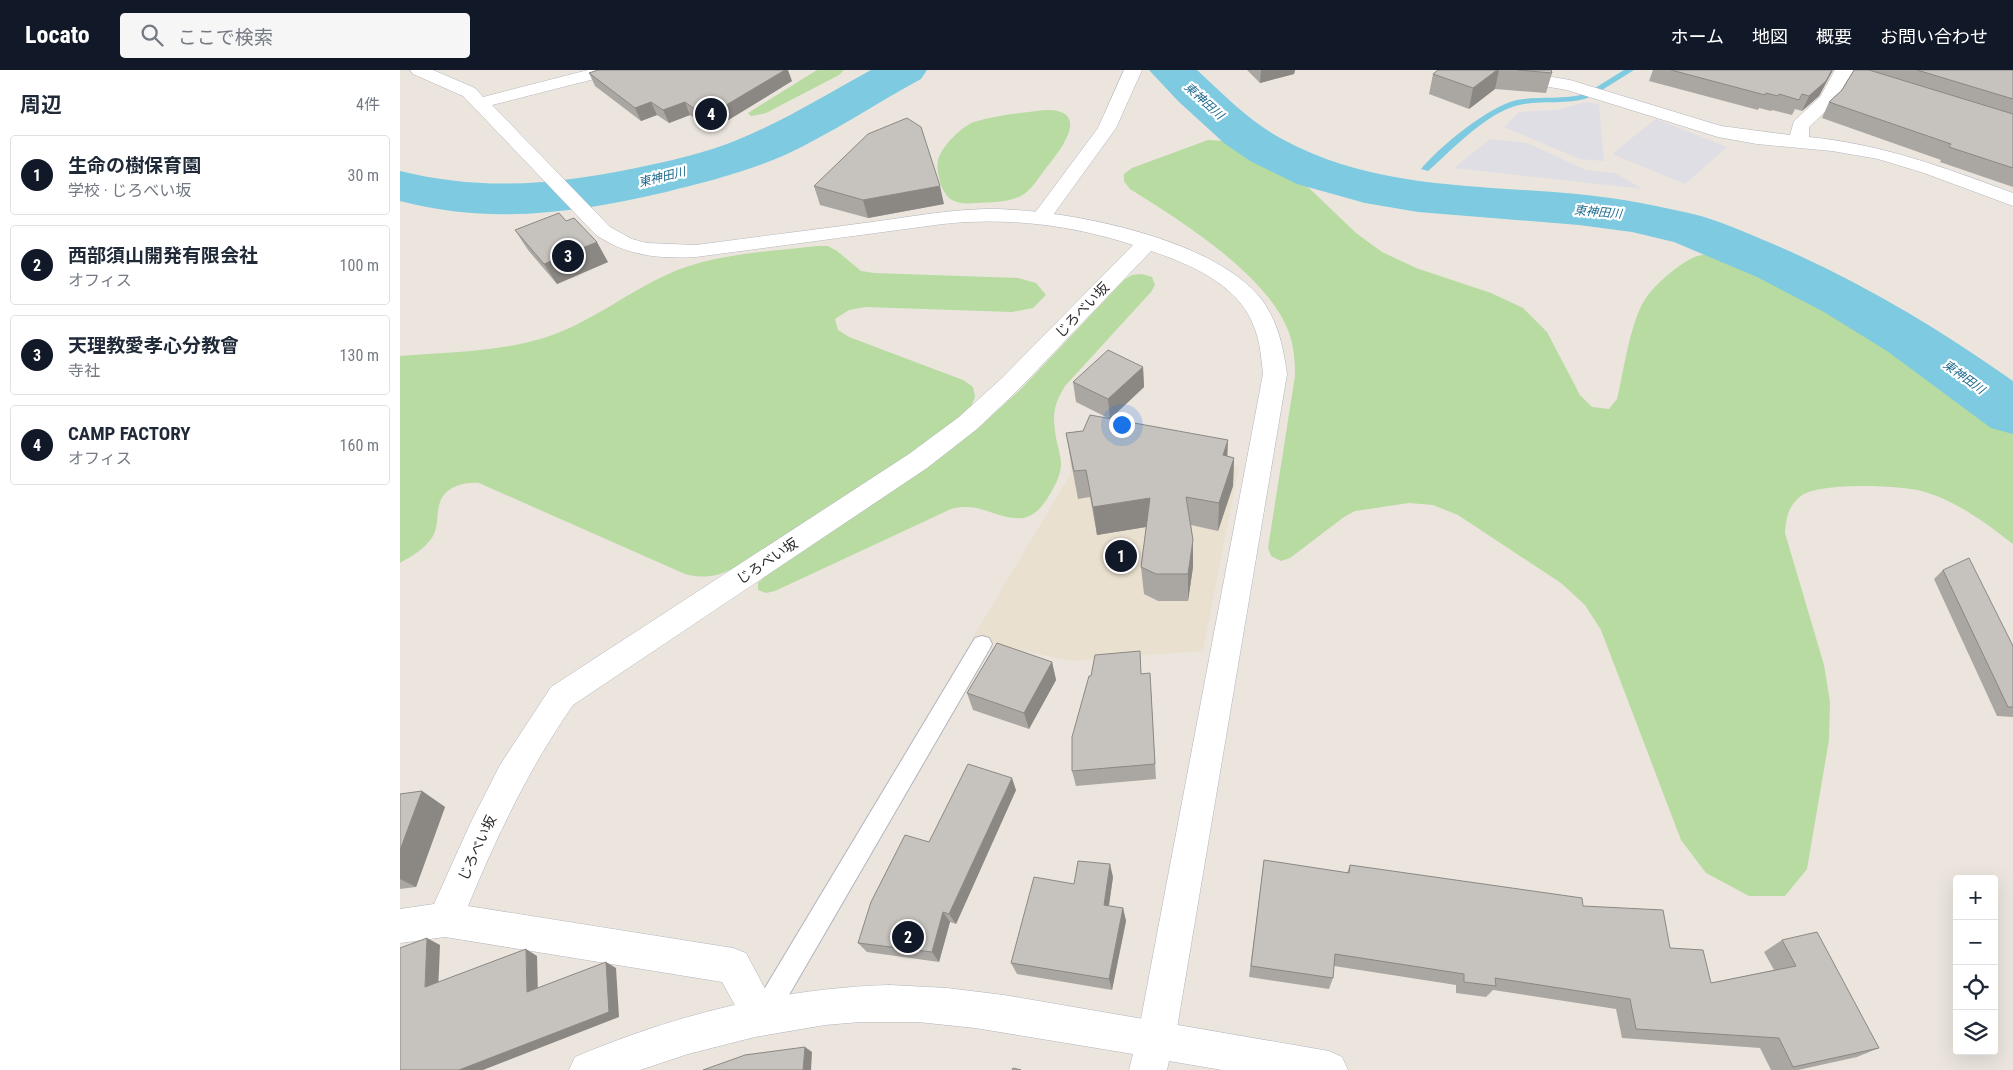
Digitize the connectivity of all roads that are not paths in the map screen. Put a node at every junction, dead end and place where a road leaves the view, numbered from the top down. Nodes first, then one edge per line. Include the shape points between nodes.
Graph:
1 (419, 70) edge
2 (608, 70) edge
3 (1133, 70) edge
4 (1478, 70) edge
5 (1844, 71) edge
6 (1588, 74) dead end
7 (1570, 85) junction
8 (1900, 90) edge
9 (480, 103) junction
10 (1801, 142) junction
11 (2013, 200) edge
12 (1041, 218) junction
13 (1147, 242) junction
14 (982, 644) dead end
15 (445, 920) junction
16 (400, 926) edge
17 (762, 1017) junction
18 (1152, 1055) edge
19 (588, 1070) edge
20 (1329, 1070) edge

1 - 9 street via 469,92
2 - 9 street
3 - 12 street via 1107,128
4 - 7 street
5 - 8 street
5 - 10 street via 1827,100 1800,125
6 - 7 street
7 - 10 street via 1699,127
9 - 12 street via 603,231 618,242 640,249 696,251 966,216
10 - 11 street via 1890,156
12 - 13 street via 1066,220
13 - 15 street, じろべい坂 via 968,423 918,461 562,696 547,715 484,828
13 - 18 street via 1191,258 1232,282 1261,315 1275,354 1275,374
14 - 17 lane
15 - 16 street
15 - 17 street via 733,966
17 - 18 street via 860,1004 928,1004 994,1011
17 - 19 street via 721,1025 647,1047
18 - 20 street

